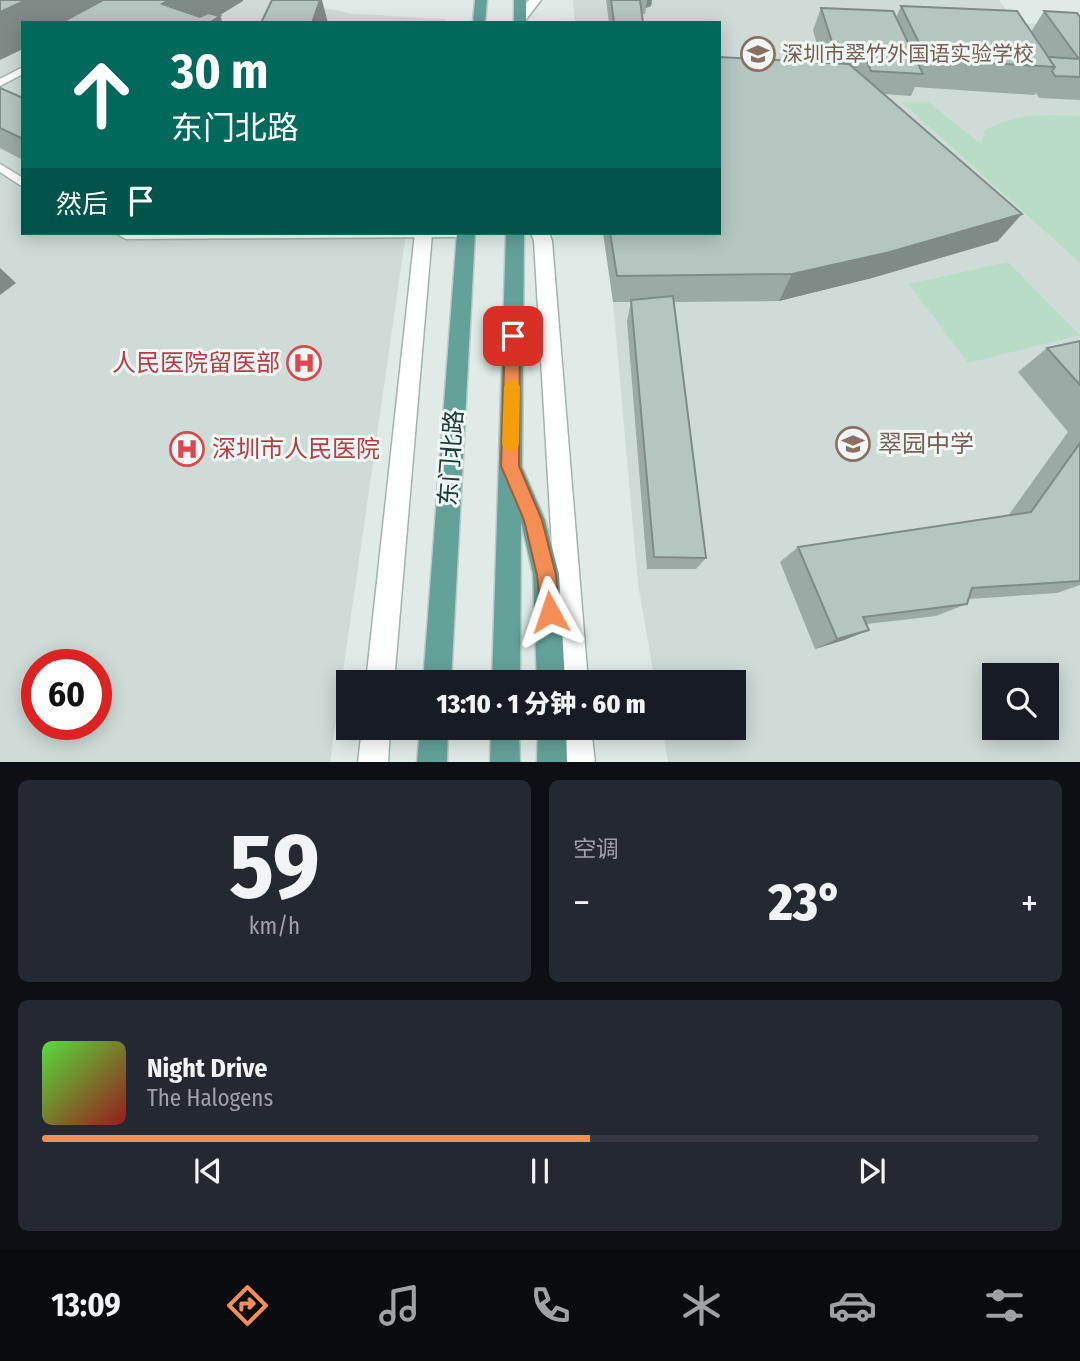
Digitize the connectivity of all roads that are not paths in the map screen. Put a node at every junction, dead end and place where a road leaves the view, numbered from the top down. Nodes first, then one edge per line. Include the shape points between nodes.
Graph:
1 (481, 0) edge
2 (520, 0) edge
3 (535, 0) edge
4 (479, 21) edge
5 (520, 21) edge
6 (21, 71) edge
7 (0, 83) edge
8 (0, 167) edge
9 (21, 182) edge
10 (423, 235) edge
11 (466, 235) edge
12 (515, 235) edge
13 (541, 235) edge
14 (510, 466) junction
15 (381, 670) edge
16 (438, 670) edge
17 (506, 670) edge
18 (550, 670) edge
19 (573, 670) edge
20 (375, 740) edge
21 (433, 740) edge
22 (505, 740) edge
23 (552, 740) edge
24 (578, 740) edge
25 (373, 762) edge
26 (432, 762) edge
27 (505, 762) edge
28 (552, 762) edge
29 (580, 762) edge

1 - 4 main road
2 - 5 main road
3 - 5 street
6 - 7 lane
8 - 9 lane
10 - 15 street
11 - 16 main road, 东门北路
12 - 14 main road
13 - 19 street
14 - 17 main road
14 - 18 main road via 533,520 546,575
20 - 25 street
21 - 26 main road
22 - 27 main road
23 - 28 main road
24 - 29 street

